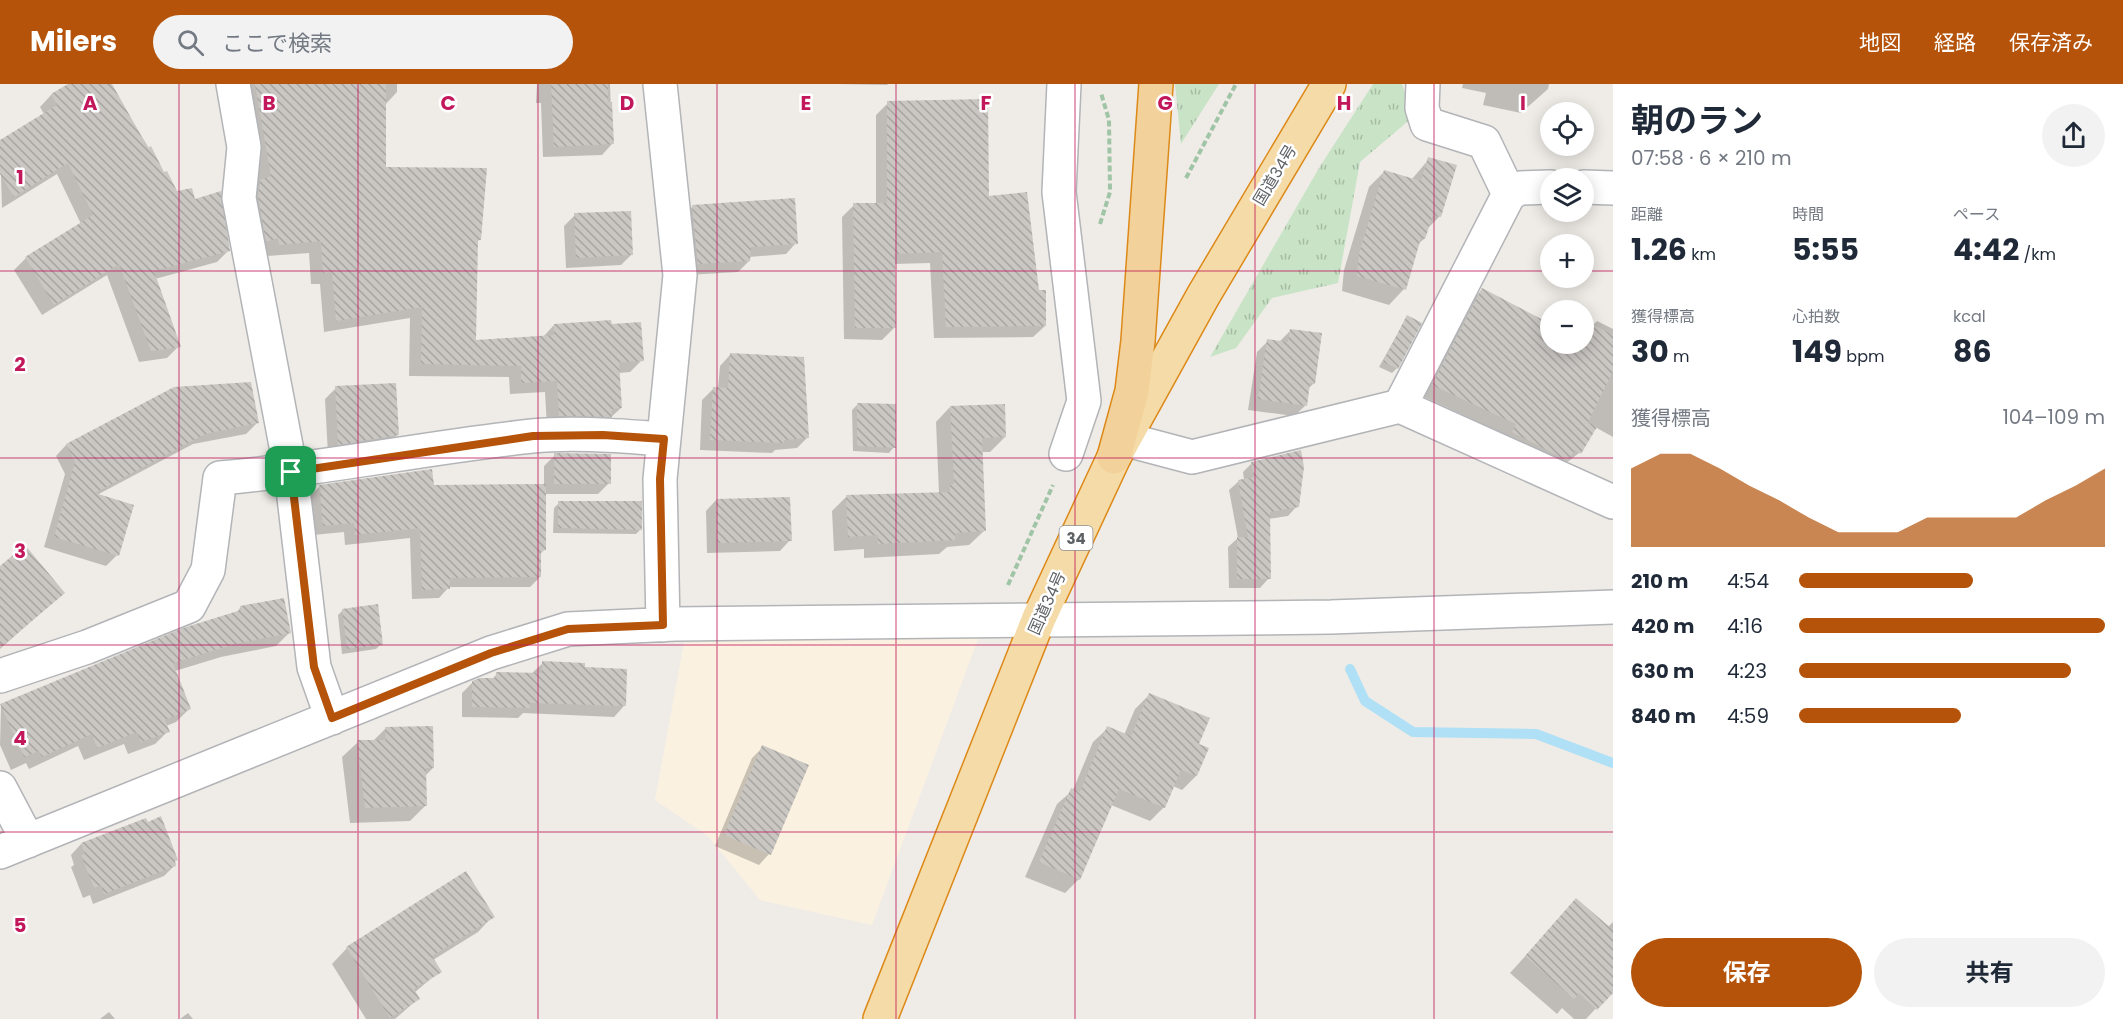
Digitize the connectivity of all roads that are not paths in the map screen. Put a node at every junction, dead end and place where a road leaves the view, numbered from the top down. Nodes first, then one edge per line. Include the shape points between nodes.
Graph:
1 (233, 84) edge
2 (660, 84) edge
3 (1064, 84) edge
4 (1156, 84) edge
5 (1329, 84) edge
6 (1423, 84) edge
7 (1540, 187) edge
8 (1594, 187) edge
9 (1613, 188) edge
10 (1509, 194) junction
11 (1400, 406) junction
12 (664, 439) junction
13 (1119, 448) junction
14 (1066, 454) road end
15 (291, 472) junction
16 (1613, 502) edge
17 (1613, 607) edge
18 (1039, 618) junction
19 (663, 625) junction
20 (0, 676) edge
21 (332, 718) junction
22 (0, 788) edge
23 (14, 846) edge
24 (880, 1019) edge

1 - 15 street via 244,147 239,198
2 - 12 street via 680,275
3 - 14 street via 1059,192 1084,401
4 - 13 highway via 1138,341
5 - 13 highway, 国道34号 / 34 via 1203,296
6 - 10 street via 1422,108 1427,124 1485,142
7 - 10 street via 1520,188
8 - 9 street
10 - 11 street
11 - 13 street via 1192,457
11 - 16 street
12 - 15 street via 533,436
12 - 19 street via 660,479
13 - 18 highway, 国道34号 / 34
15 - 20 street via 220,478 208,570 189,606 87,647
15 - 21 street via 314,667
17 - 18 street via 1331,617
18 - 19 street
18 - 24 highway, 国道34号 / 34
19 - 21 street via 568,629 491,653
21 - 23 street
22 - 23 street

